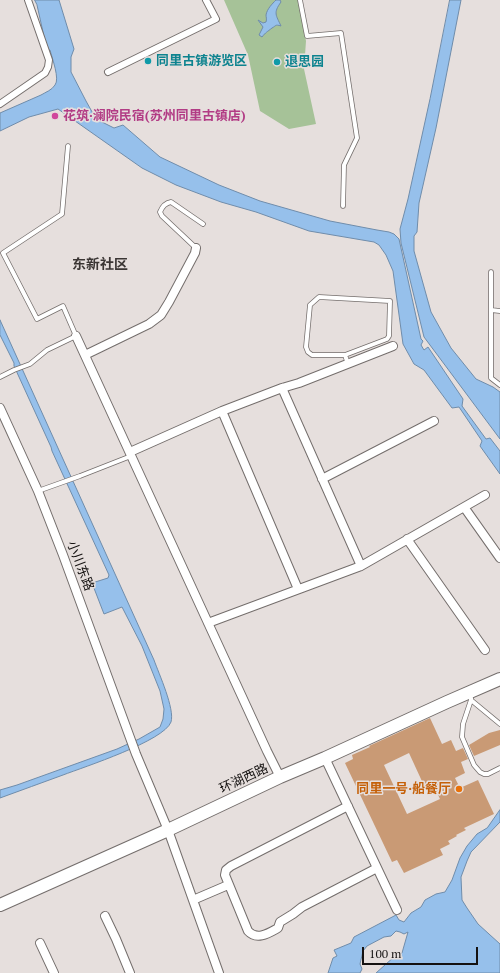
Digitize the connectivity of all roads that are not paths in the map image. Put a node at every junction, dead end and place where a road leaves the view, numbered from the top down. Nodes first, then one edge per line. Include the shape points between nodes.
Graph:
1 (28, 0) edge
2 (206, 0) edge
3 (300, 0) edge
4 (108, 72) dead end
5 (0, 104) edge
6 (68, 146) dead end
7 (343, 206) dead end
8 (203, 224) dead end
9 (196, 248) joint
10 (491, 272) dead end
11 (491, 310) junction
12 (500, 311) edge
13 (76, 336) junction
14 (393, 346) dead end
15 (85, 355) junction
16 (345, 355) junction
17 (348, 364) junction
18 (0, 377) edge
19 (500, 385) edge
20 (282, 388) junction
21 (0, 408) edge
22 (222, 411) junction
23 (434, 420) dead end
24 (130, 454) junction
25 (322, 479) junction
26 (38, 491) junction
27 (485, 495) dead end
28 (464, 507) junction
29 (408, 539) junction
30 (500, 558) edge
31 (361, 566) junction
32 (298, 589) junction
33 (208, 623) junction
34 (485, 650) dead end
35 (500, 679) edge
36 (470, 696) junction
37 (500, 724) edge
38 (325, 758) junction
39 (500, 768) edge
40 (280, 777) junction
41 (348, 806) junction
42 (168, 830) junction
43 (377, 868) junction
44 (228, 885) junction
45 (193, 900) junction
46 (0, 905) edge
47 (397, 910) dead end
48 (105, 916) dead end
49 (40, 943) dead end
50 (54, 973) edge
51 (130, 973) edge
52 (219, 973) edge

1 - 5 street via 49,60 48,67 45,73
2 - 4 street via 216,19
3 - 7 lane via 307,36 341,33 357,138 344,165
6 - 13 lane via 62,214 3,253 37,320 63,306
8 - 9 lane via 171,202 167,202 160,212
9 - 15 street via 161,315 149,324
10 - 11 lane
11 - 12 lane
11 - 19 lane via 490,378
13 - 15 street
13 - 18 lane via 47,350 30,364
14 - 17 street
15 - 24 street
16 - 16 lane via 387,339 390,301 320,296 310,305 306,347 308,352 312,355
16 - 17 lane
17 - 20 street
20 - 22 street
20 - 25 street
21 - 26 street, 小川东路
22 - 24 street
22 - 32 street
23 - 25 street
24 - 26 lane
24 - 33 street
25 - 31 street
26 - 42 street, 小川东路 via 136,754
27 - 28 street
28 - 29 street
28 - 30 street
29 - 31 street
29 - 34 street
31 - 32 street
32 - 33 street
33 - 40 street
35 - 36 main road, 环湖西路
36 - 37 lane
36 - 38 main road, 环湖西路
36 - 39 lane via 462,724 462,737 474,765 480,772 488,774
38 - 40 main road, 环湖西路
38 - 41 street
40 - 42 main road, 环湖西路
41 - 43 street
41 - 44 street via 231,866 225,875
42 - 45 street, 小川东路
42 - 46 main road, 环湖西路
43 - 44 street via 302,907 280,922 278,928 259,937 248,931
43 - 47 street
44 - 45 street
45 - 52 street, 小川东路
48 - 51 street
49 - 50 street

